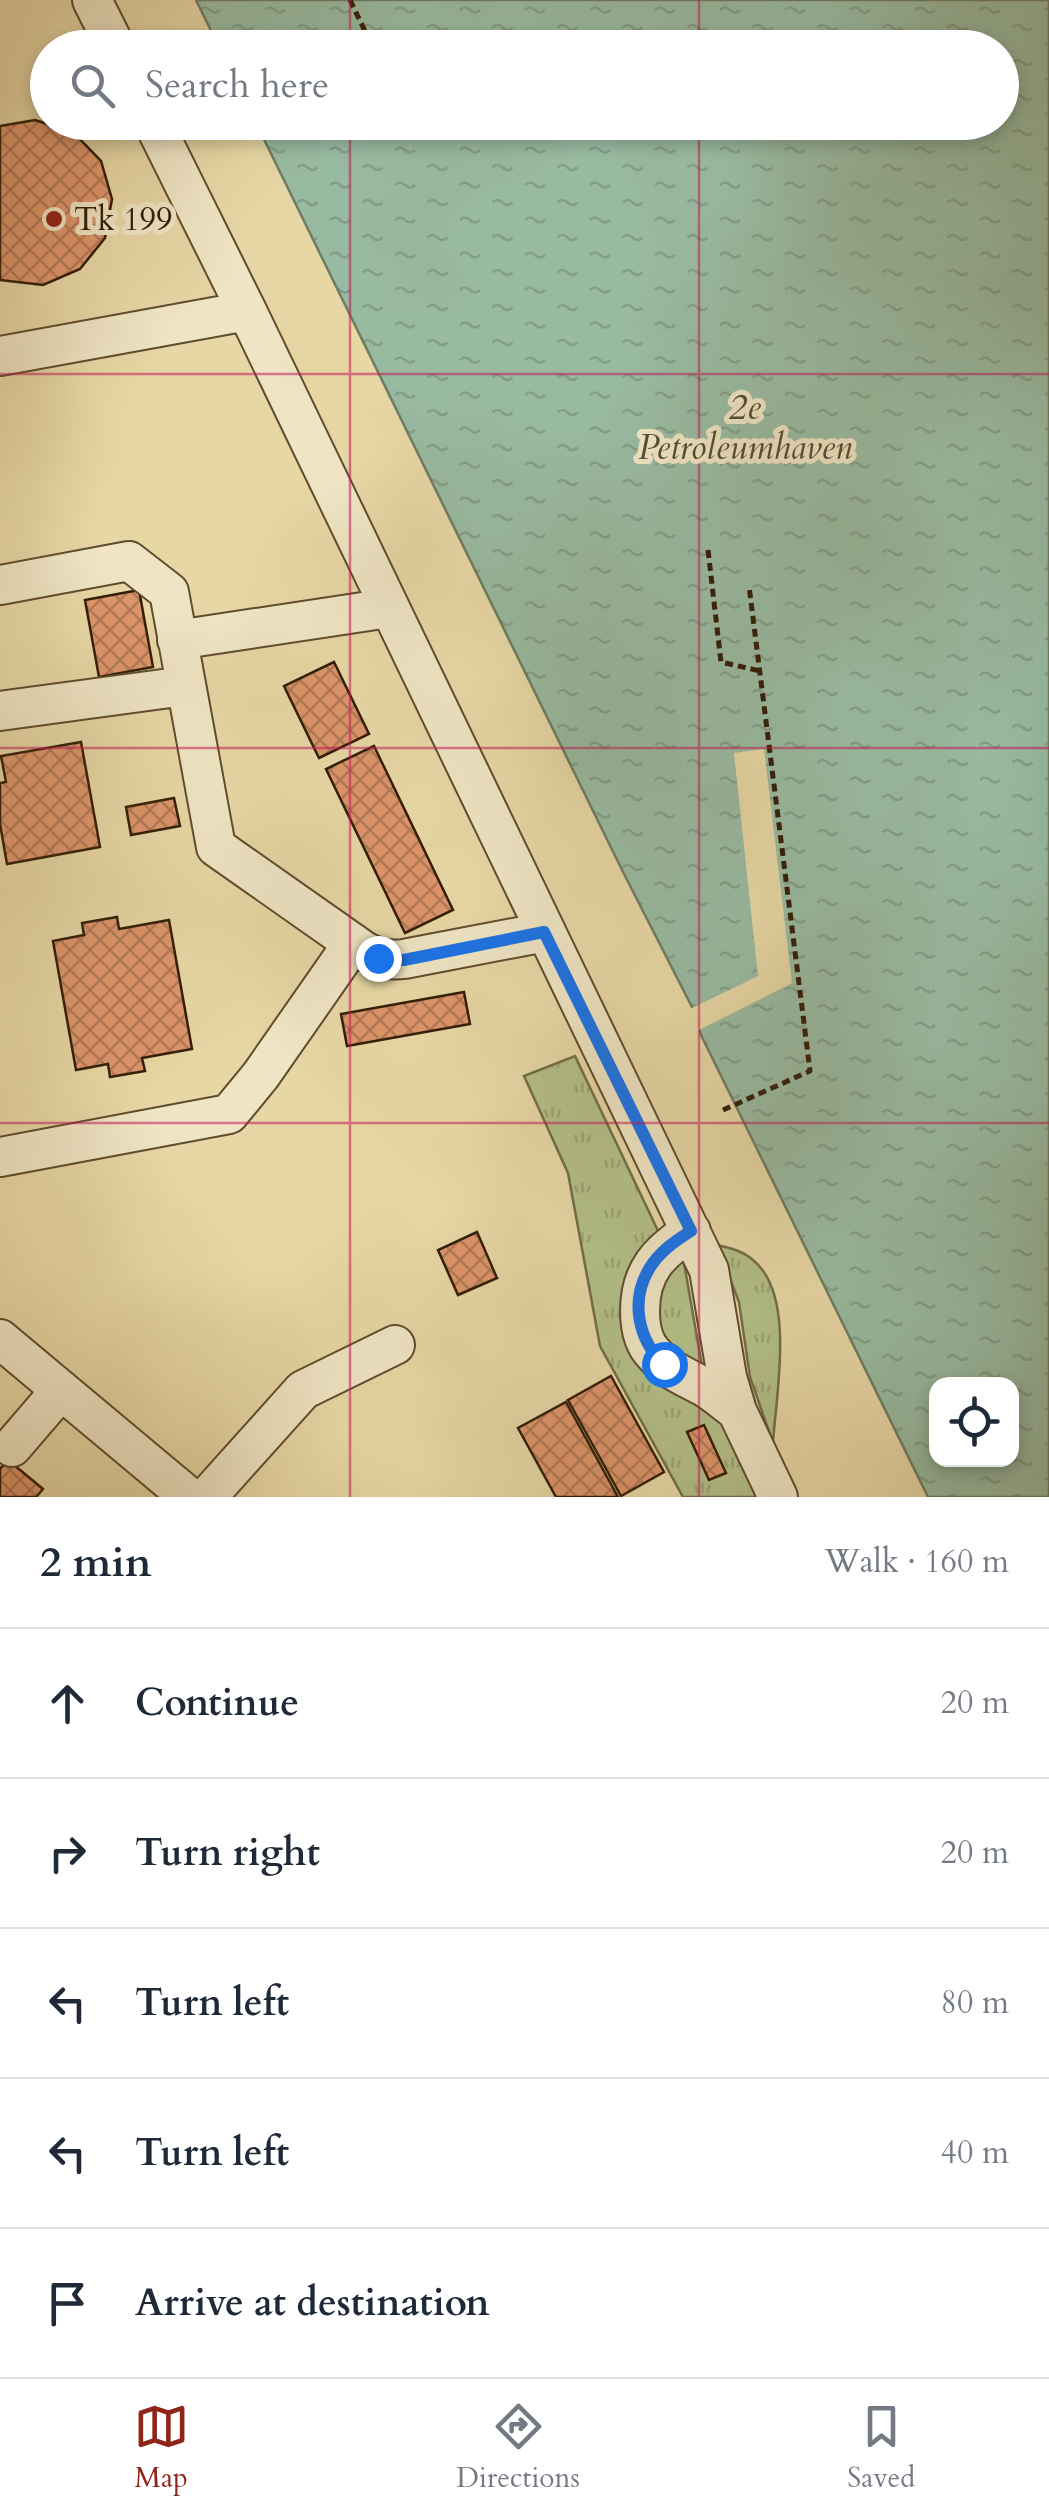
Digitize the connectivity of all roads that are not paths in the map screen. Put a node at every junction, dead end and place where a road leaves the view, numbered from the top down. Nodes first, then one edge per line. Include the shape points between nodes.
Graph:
1 (92, 0) edge
2 (107, 30) edge
3 (162, 140) edge
4 (248, 311) junction
5 (0, 356) edge
6 (0, 585) edge
7 (389, 608) junction
8 (177, 640) junction
9 (185, 686) junction
10 (0, 711) edge
11 (544, 932) junction
12 (353, 942) junction
13 (0, 1157) edge
14 (691, 1231) junction
15 (0, 1339) edge
16 (396, 1346) dead end
17 (61, 1390) junction
18 (736, 1411) junction
19 (12, 1448) dead end
20 (189, 1497) edge
21 (207, 1497) edge
22 (778, 1497) edge

1 - 2 lane
3 - 4 lane
4 - 5 lane
4 - 7 lane
6 - 8 lane via 129,562 169,592
7 - 8 lane
7 - 11 lane
8 - 9 lane
9 - 10 lane
9 - 12 lane via 216,847
11 - 12 lane via 390,960
11 - 14 lane
12 - 13 lane via 229,1114
14 - 18 lane via 709,1270
14 - 18 lane via 649,1269 640,1326 664,1364
15 - 17 lane
16 - 21 lane via 303,1390
17 - 19 lane
17 - 20 lane
18 - 22 lane

